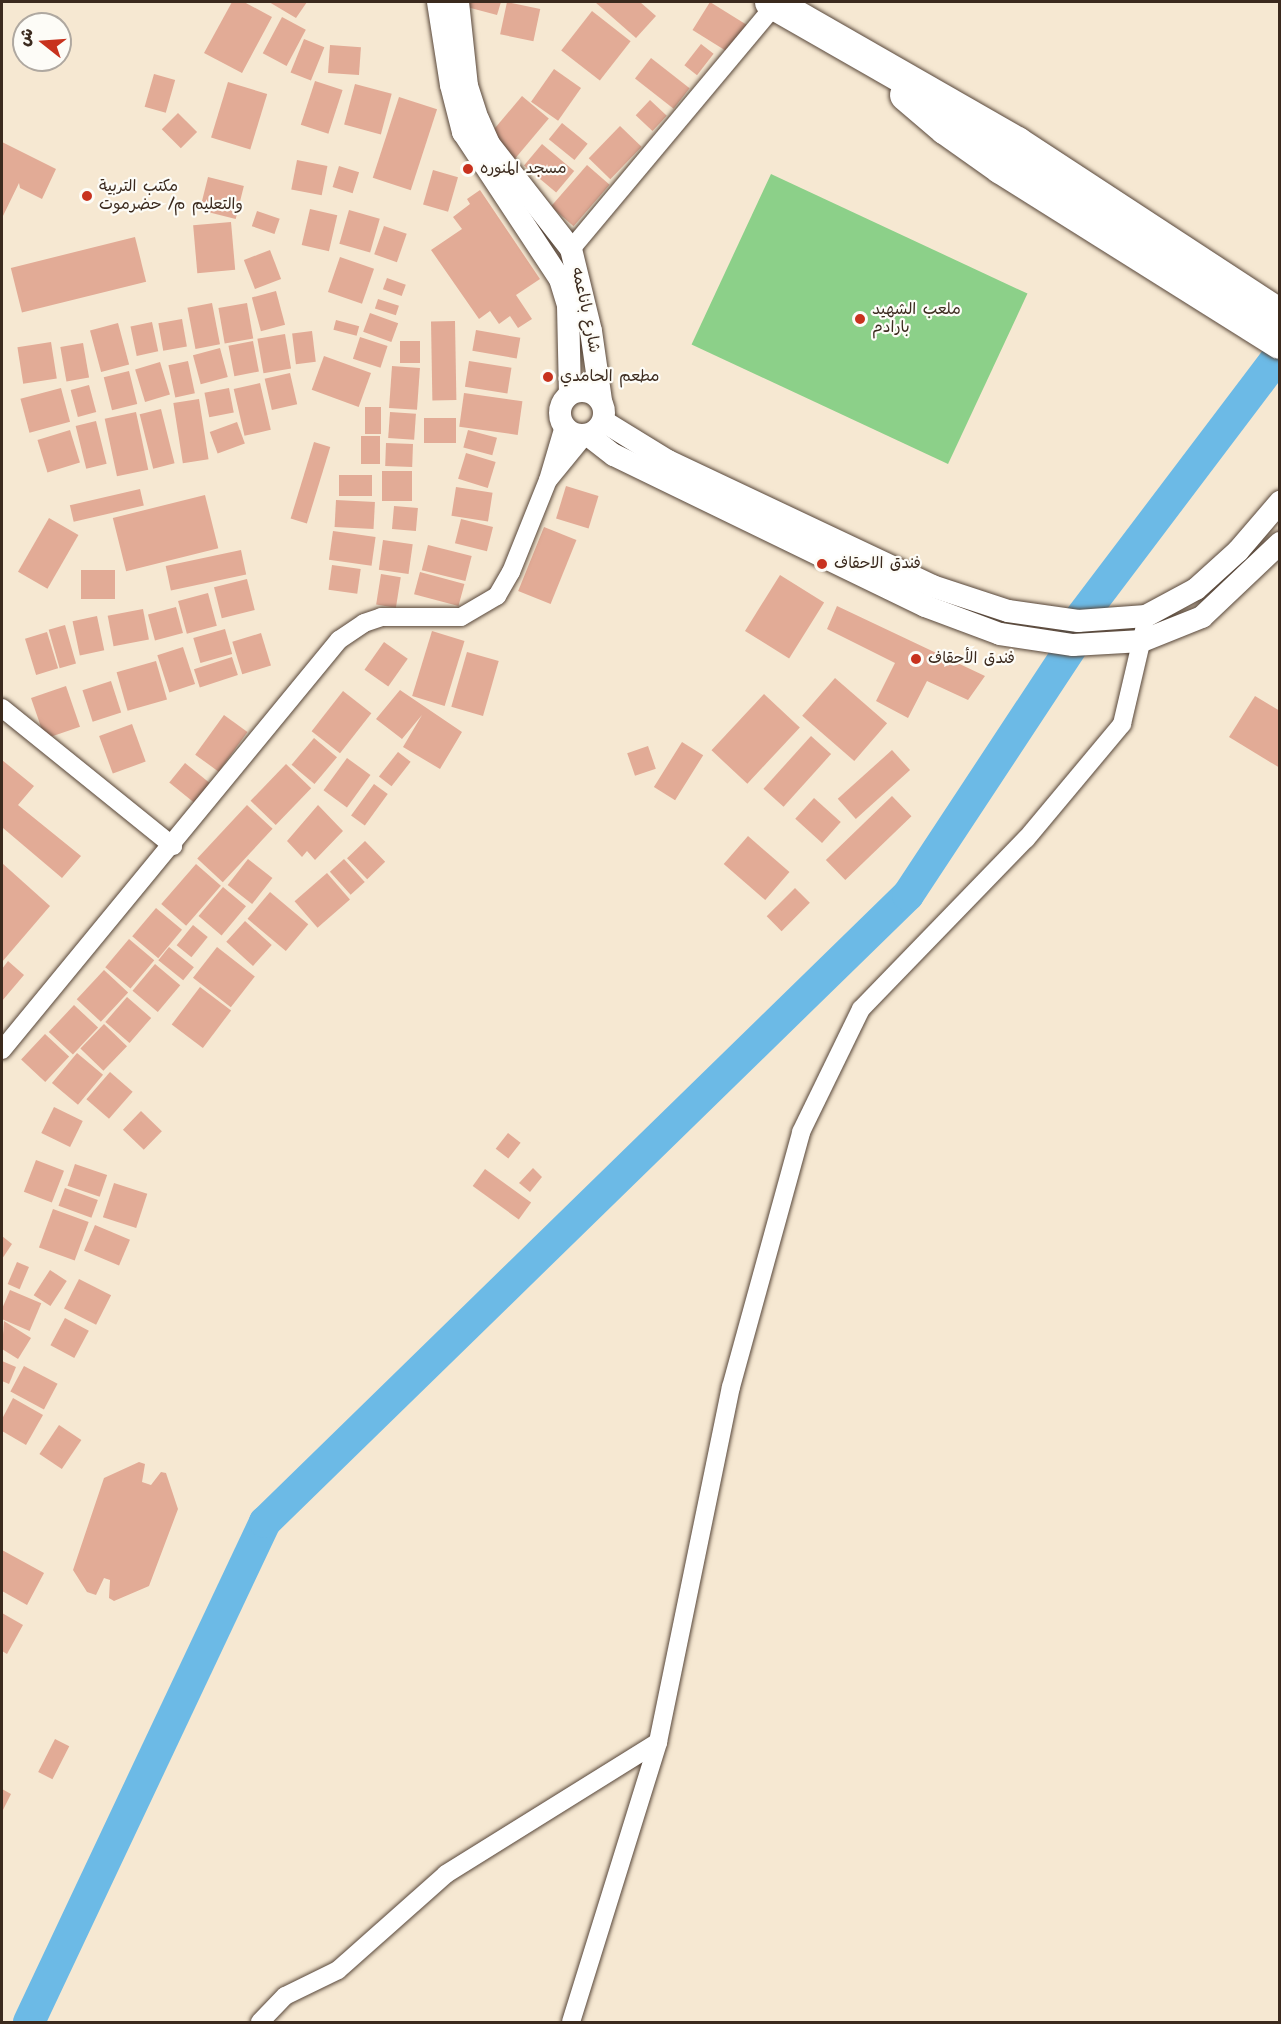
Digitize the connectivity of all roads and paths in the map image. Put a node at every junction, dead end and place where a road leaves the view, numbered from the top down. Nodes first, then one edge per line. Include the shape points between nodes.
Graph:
1 (438, 2) edge
2 (458, 2) edge
3 (774, 3) edge
4 (571, 249) junction
5 (1275, 330) edge
6 (570, 394) junction
7 (594, 423) junction
8 (564, 426) junction
9 (548, 480) junction
10 (1280, 502) edge
11 (784, 527) junction
12 (1280, 543) edge
13 (1146, 616) junction
14 (1142, 641) junction
15 (2, 708) edge
16 (173, 846) junction
17 (2, 1050) edge
18 (658, 1742) junction
19 (260, 2022) edge
20 (571, 2022) edge

1 - 6 street, شارع باناعمه via 463,132 560,279 568,306
2 - 4 street, شارع باناعمه via 467,86 489,144
3 - 4 street
3 - 5 highway via 1017,143
4 - 7 street, شارع باناعمه via 591,331
6 - 7 street via 590,392
6 - 8 street, شارع باناعمه via 560,408
7 - 8 street via 569,432
7 - 9 street
7 - 11 street
8 - 9 street
9 - 16 street via 497,596 486,606 461,617 381,617 339,640
10 - 13 street via 1238,551 1196,589
11 - 13 street via 932,586 1008,611 1078,621
11 - 14 street via 925,606 1000,634 1073,645
12 - 14 street via 1202,617
13 - 14 street
14 - 18 street via 1122,724 1026,839 861,1009 801,1132 731,1387
15 - 16 street
16 - 17 street
18 - 19 street via 446,1874 338,1970 285,1996
18 - 20 street

